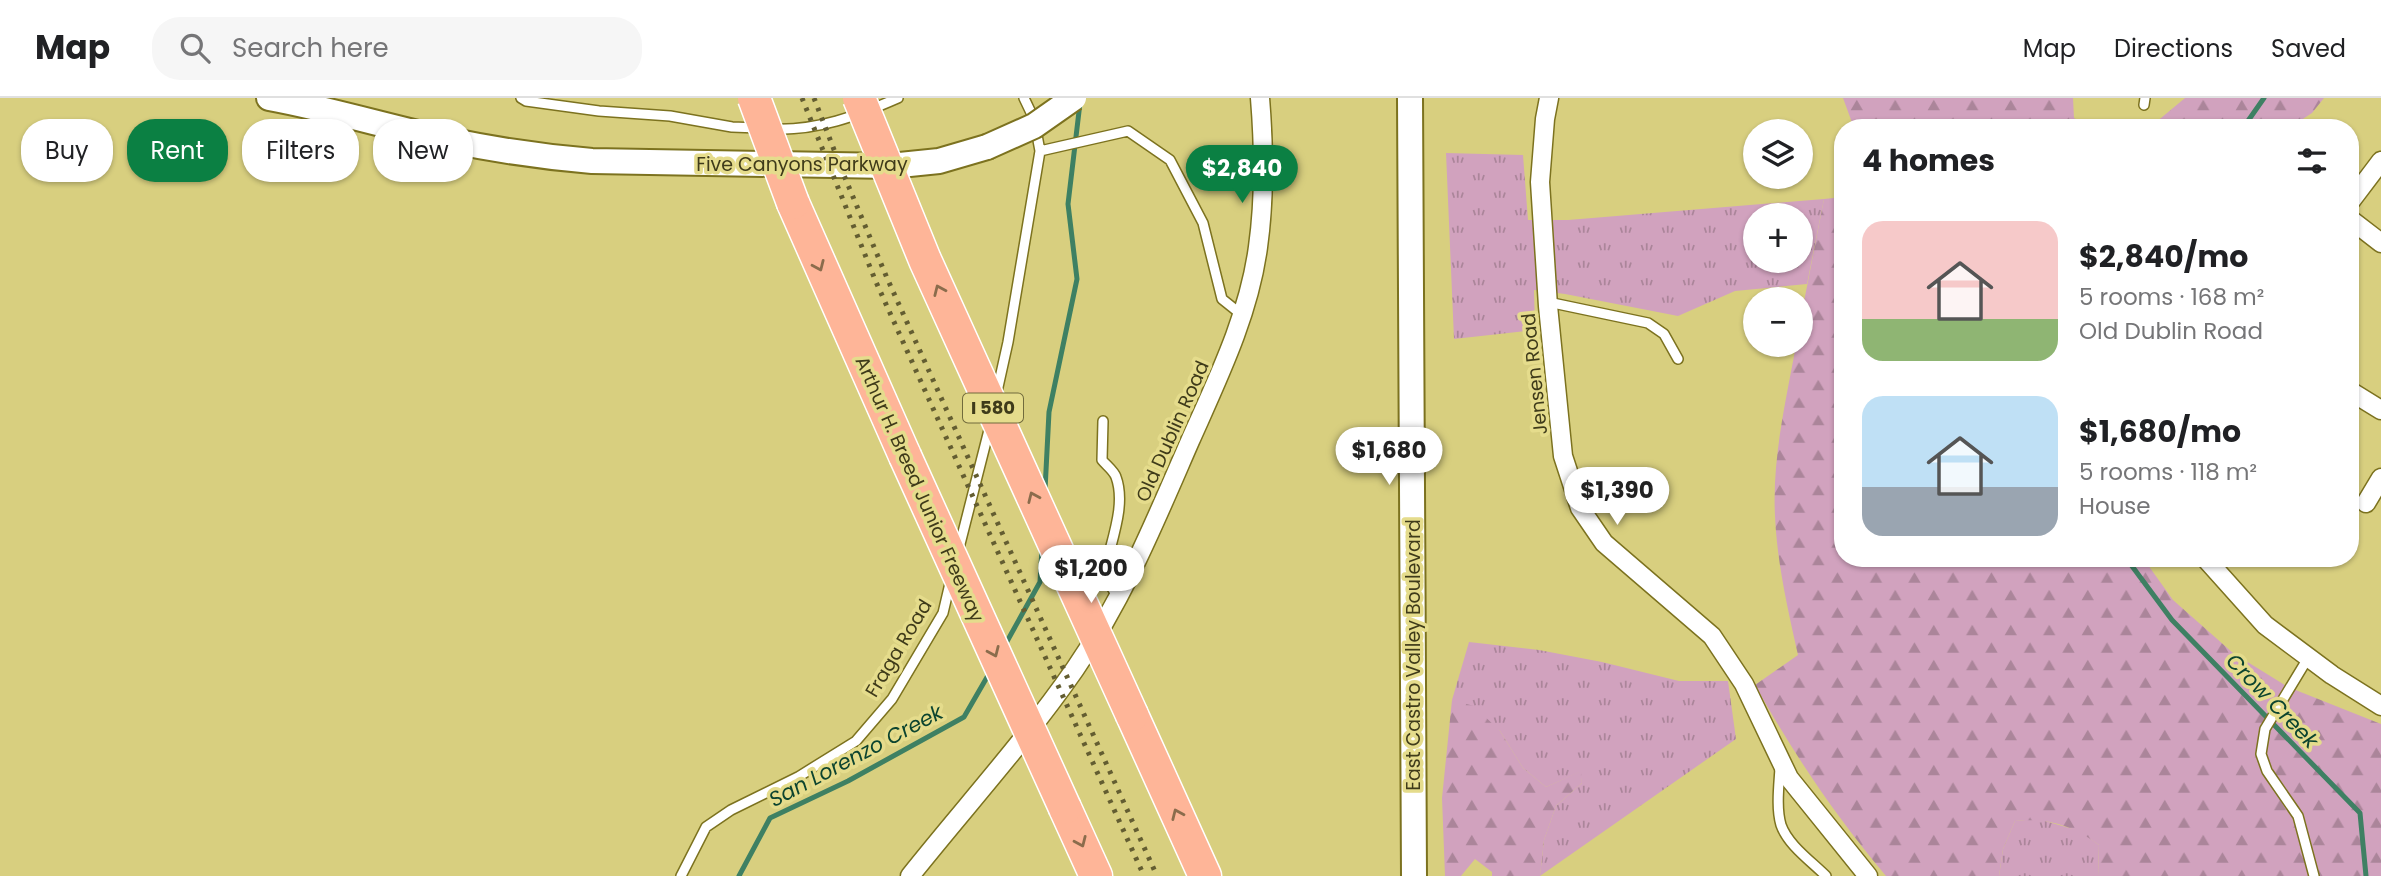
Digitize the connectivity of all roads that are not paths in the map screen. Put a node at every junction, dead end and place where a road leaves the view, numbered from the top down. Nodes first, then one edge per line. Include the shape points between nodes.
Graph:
1 (269, 98) edge
2 (521, 98) edge
3 (754, 98) edge
4 (859, 98) edge
5 (898, 98) edge
6 (1024, 98) edge
7 (1074, 98) edge
8 (1261, 98) edge
9 (1410, 98) edge
10 (1549, 98) edge
11 (1040, 151) junction
12 (2381, 161) edge
13 (2359, 190) edge
14 (2359, 226) edge
15 (2381, 243) edge
16 (1548, 302) junction
17 (1242, 315) junction
18 (1678, 359) dead end
19 (2359, 397) edge
20 (2381, 410) edge
21 (1103, 421) dead end
22 (2381, 478) edge
23 (2366, 503) dead end
24 (2213, 567) edge
25 (1118, 597) junction
26 (2308, 658) junction
27 (2381, 706) edge
28 (1780, 759) junction
29 (681, 876) edge
30 (910, 876) edge
31 (1096, 876) edge
32 (1205, 876) edge
33 (1414, 876) edge
34 (1826, 876) edge
35 (1868, 876) edge
36 (2314, 876) edge

1 - 7 main road, Five Canyons Parkway, bridge via 543,157 890,166 939,161 988,148 1034,126
2 - 5 lane via 732,127 788,129 832,124
3 -> 31 highway, Arthur H. Breed Junior Freeway, bridge via 793,203
32 -> 4 highway, I 580, bridge via 925,260
6 - 11 lane, Fraga Road via 1034,119
8 - 17 street, Old Dublin Road via 1258,247
9 - 33 main road, East Castro Valley Boulevard
10 - 16 street, Jensen Road via 1540,182
11 - 17 lane via 1128,131 1170,160 1203,223 1223,299
11 - 29 lane, Fraga Road via 1005,355 943,613 892,699 856,741 706,827
12 - 13 street
14 - 15 street
16 - 18 lane via 1648,323 1664,334
16 - 28 street, Jensen Road via 1563,456 1580,508 1604,542 1712,636 1744,684
17 - 25 street, Old Dublin Road via 1224,366
19 - 20 street
21 - 25 lane via 1102,460 1116,475 1119,513 1104,576
22 - 23 street
24 - 26 street via 2265,625
25 - 30 street, Old Dublin Road via 1075,668
26 - 27 street
26 - 36 lane via 2265,729 2261,754 2267,771 2298,816
28 - 34 lane via 1782,825 1798,849
28 - 35 street, Jensen Road via 1789,778

